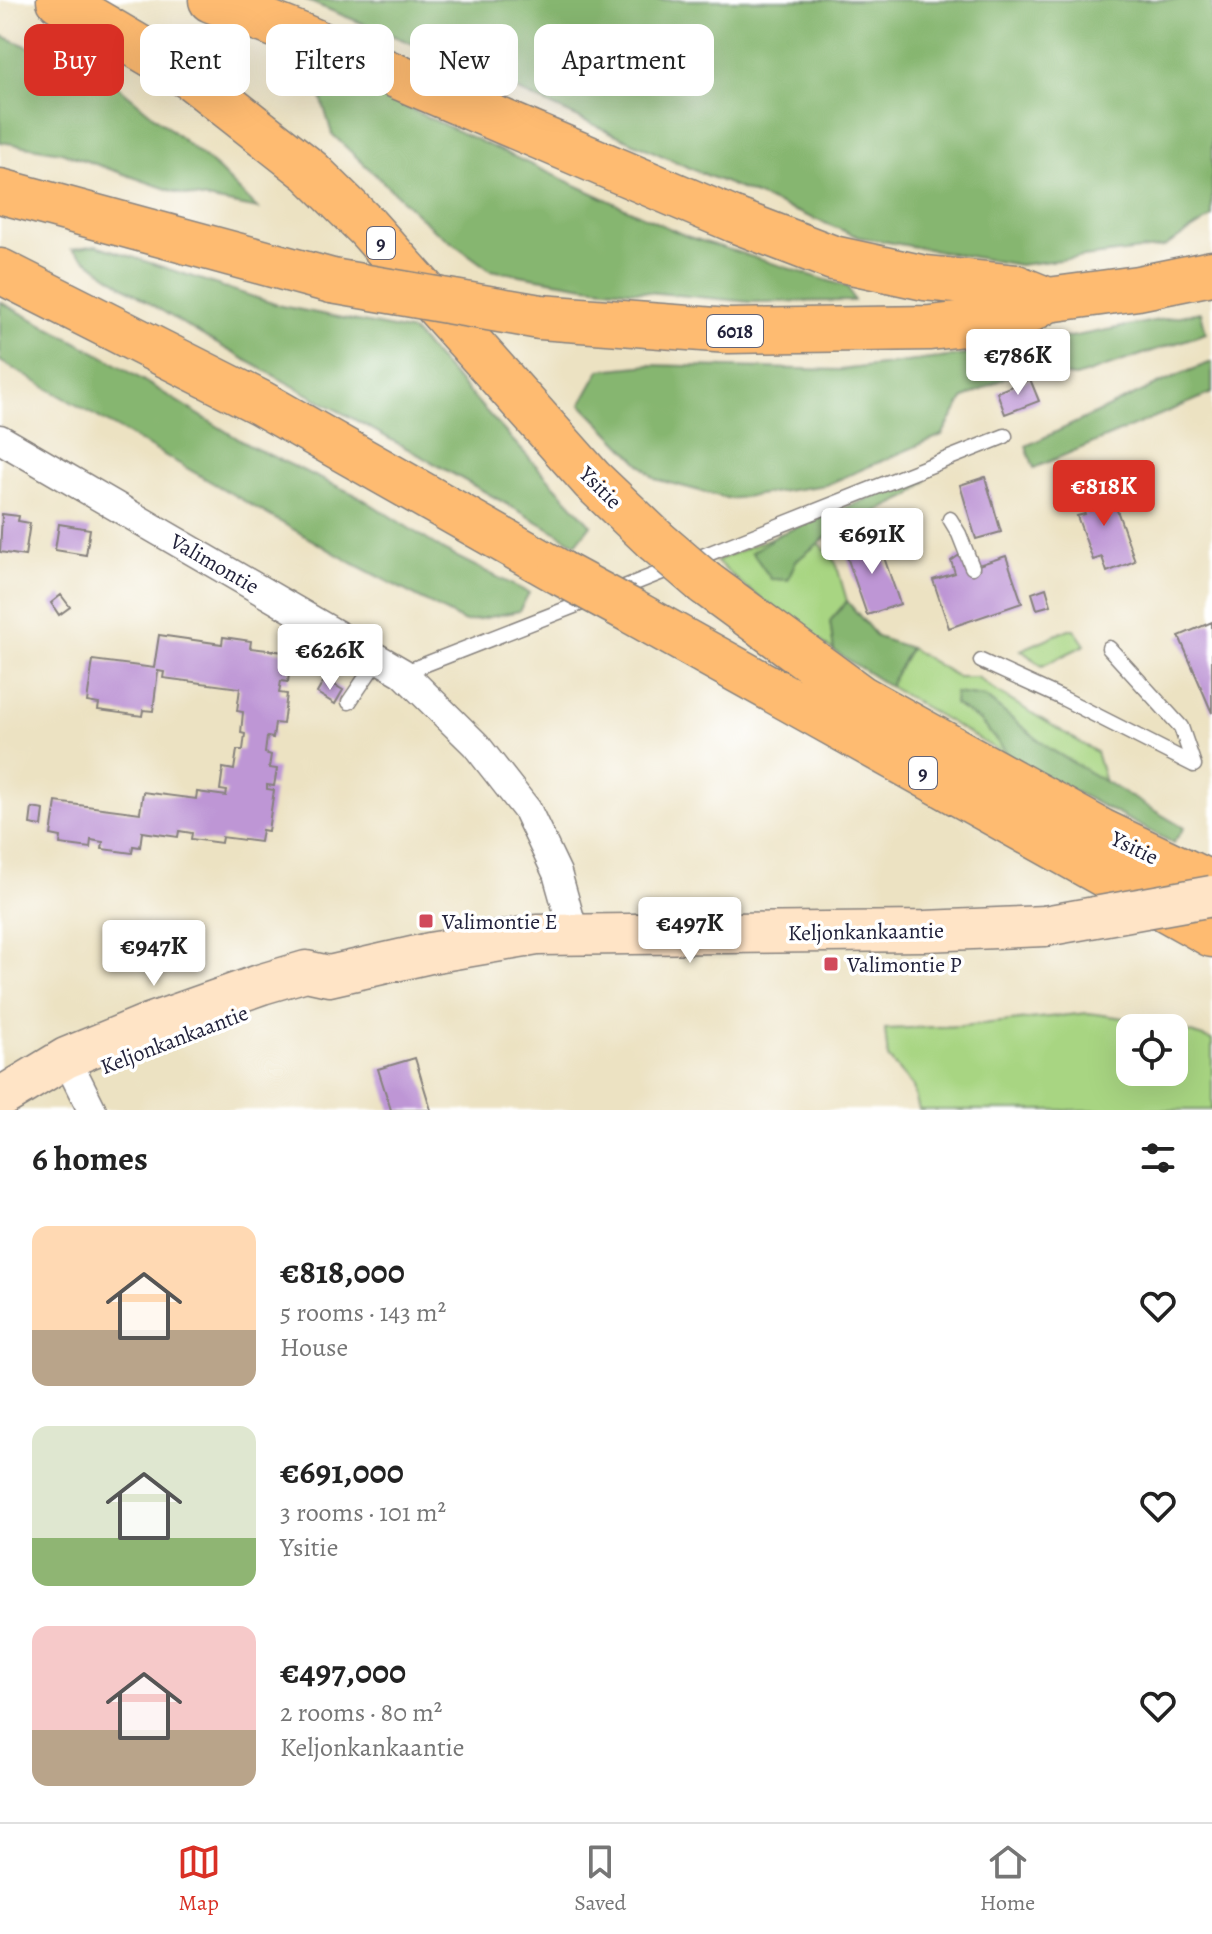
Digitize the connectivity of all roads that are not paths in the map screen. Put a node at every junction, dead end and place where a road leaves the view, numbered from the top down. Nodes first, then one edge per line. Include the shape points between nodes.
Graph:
1 (59, 0) edge
2 (211, 0) edge
3 (0, 191) edge
4 (0, 271) edge
5 (1212, 273) edge
6 (1048, 300) junction
7 (1005, 436) dead end
8 (0, 439) edge
9 (950, 519) dead end
10 (972, 567) dead end
11 (1109, 648) dead end
12 (981, 661) dead end
13 (391, 665) junction
14 (349, 702) dead end
15 (1212, 884) edge
16 (1212, 896) edge
17 (574, 933) junction
18 (1212, 935) edge
19 (78, 1081) edge
20 (0, 1098) edge
21 (21, 1110) edge

1 - 15 highway, Ysitie / 9, bridge via 193,79 310,171 367,227 592,480 705,583 860,697 1101,831
2 - 6 highway, 6018 via 833,258 925,278 1016,287
3 - 6 highway, 6018, bridge via 332,281 540,317 729,331 930,328 1016,318
4 - 18 highway, 9, bridge via 261,403
5 - 6 highway, 6018
7 - 13 lane
8 - 13 street, Valimontie
9 - 10 lane
11 - 12 lane via 1181,727 1194,765
13 - 14 lane
13 - 17 street, Valimontie via 476,745 527,810 557,873
16 - 17 main road, Keljonkankaantie, bridge via 1045,926
17 - 19 main road, Keljonkankaantie via 430,953 329,976 306,971 262,984 146,1025
19 - 20 main road, Keljonkankaantie
19 - 21 main road, Keljonkankaantie

